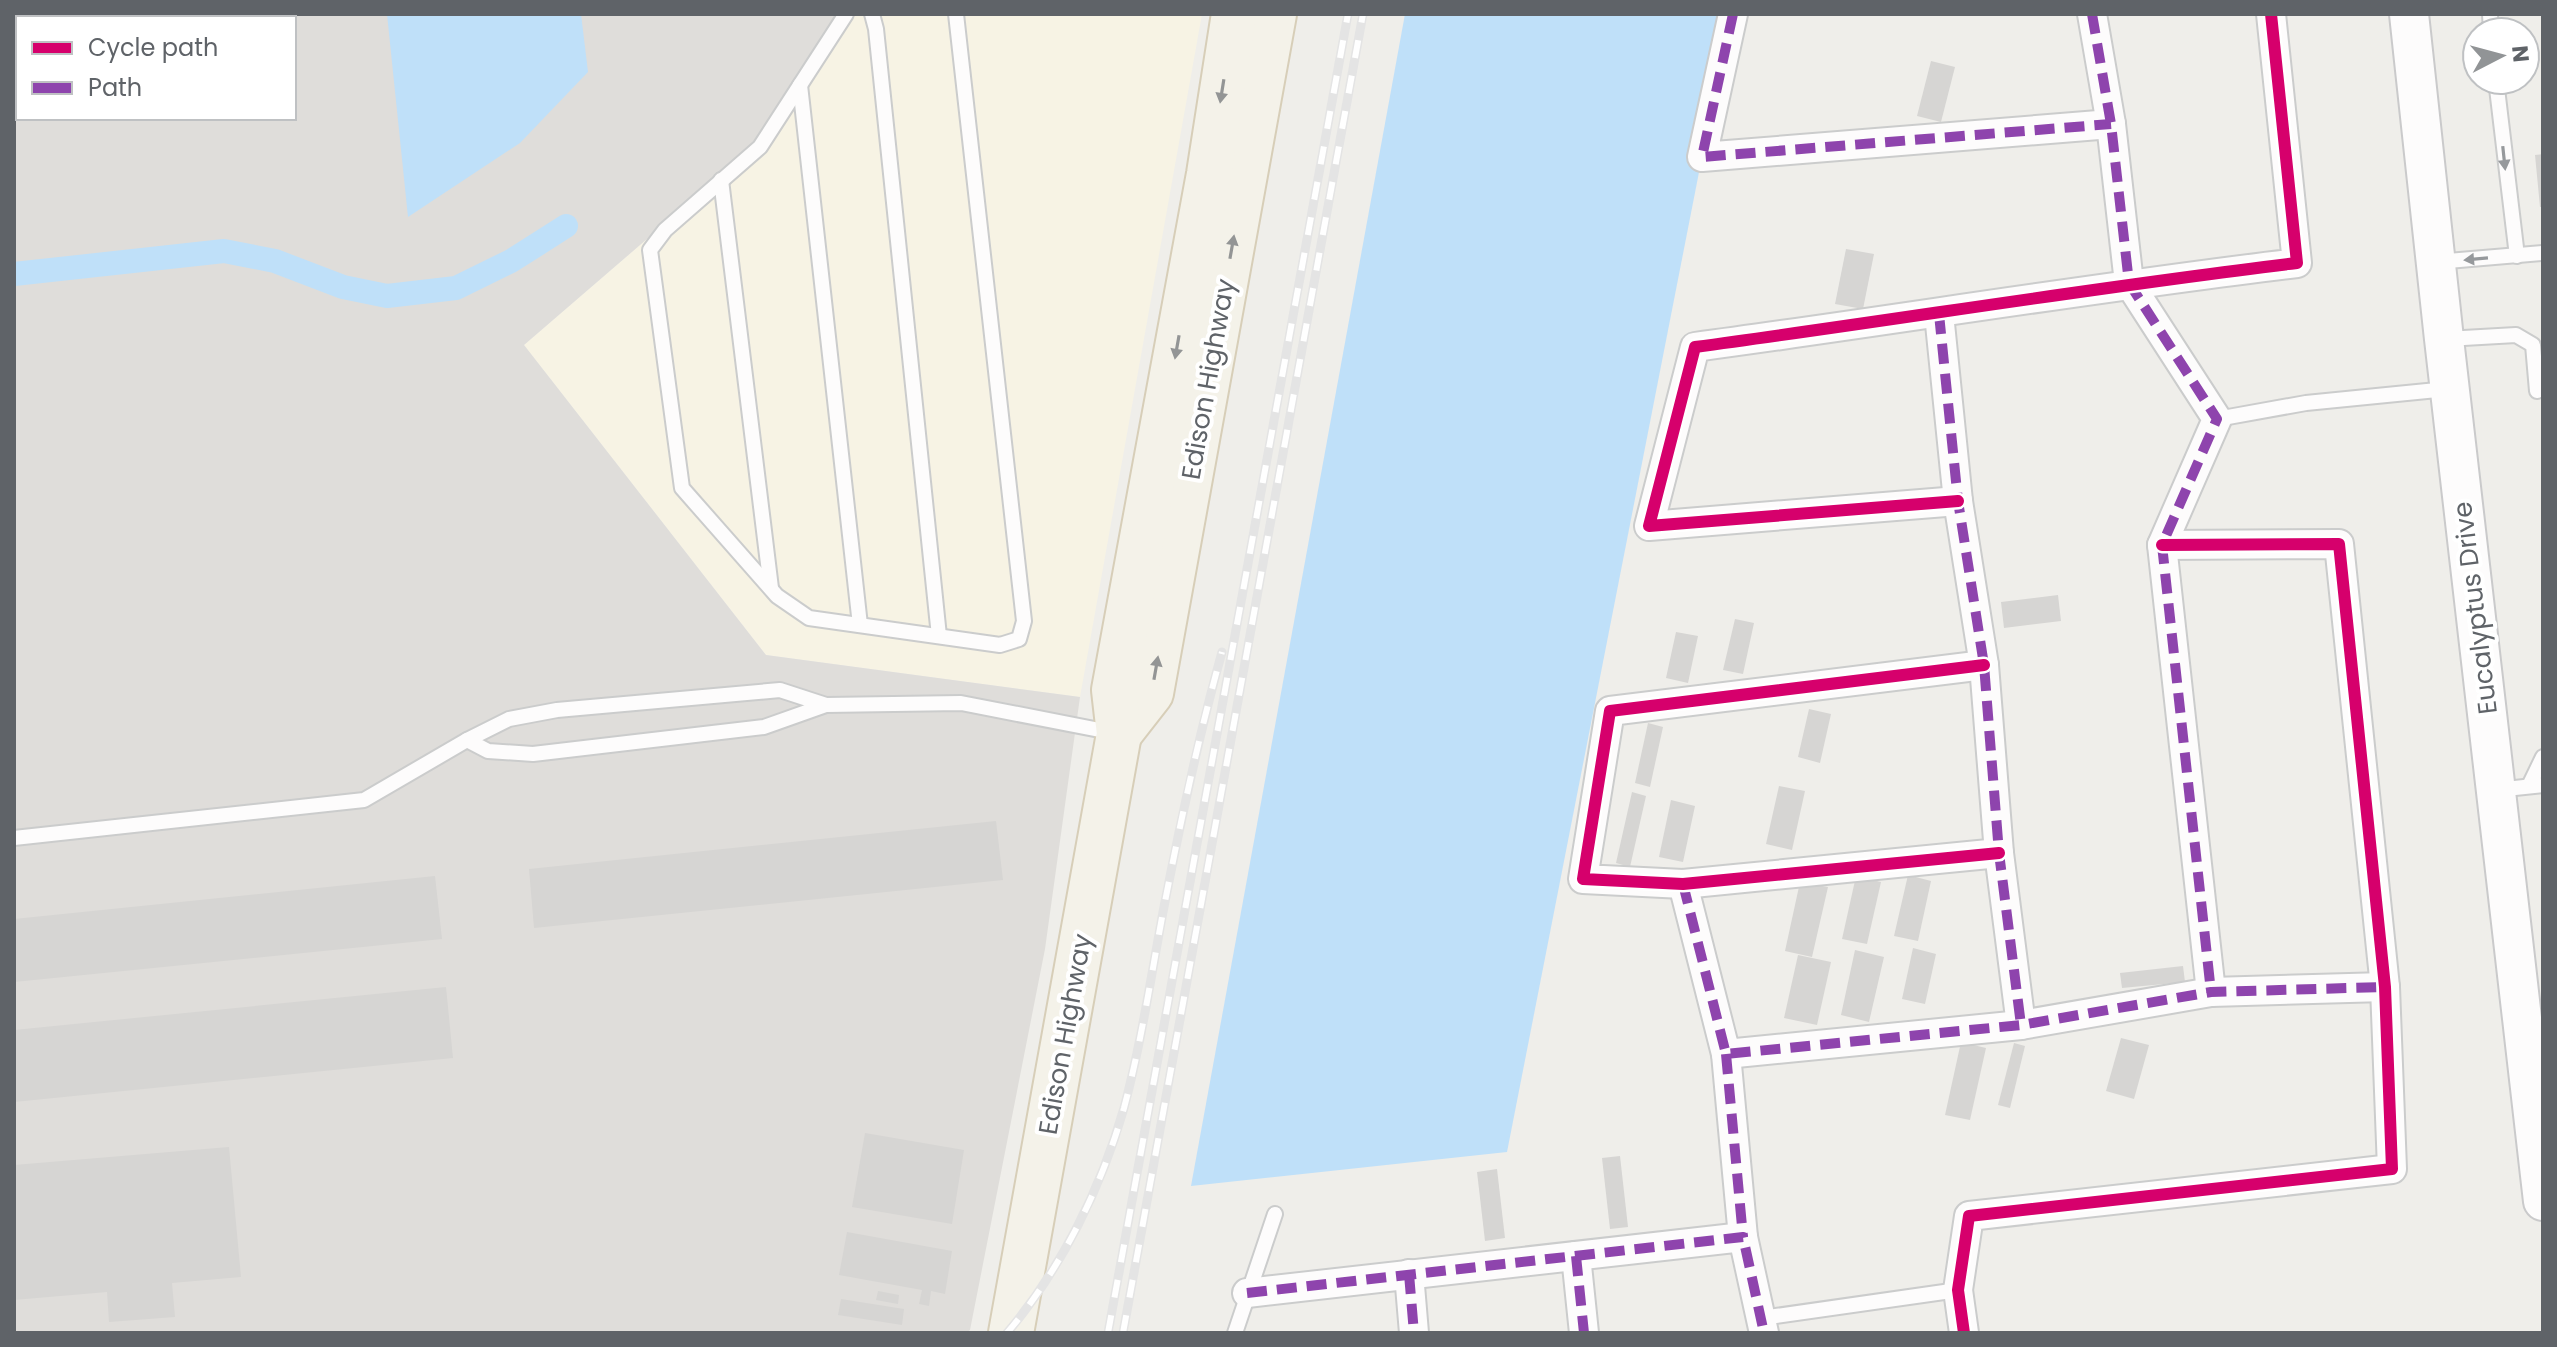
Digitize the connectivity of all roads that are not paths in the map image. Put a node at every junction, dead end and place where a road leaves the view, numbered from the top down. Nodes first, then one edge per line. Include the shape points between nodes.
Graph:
1 (846, 14) edge
2 (872, 14) edge
3 (956, 14) edge
4 (1234, 14) edge
5 (1274, 14) edge
6 (1733, 14) edge
7 (2092, 14) edge
8 (2271, 14) edge
9 (2409, 14) edge
10 (800, 85) junction
11 (2498, 96) edge
12 (2111, 124) junction
13 (721, 180) junction
14 (2543, 253) edge
15 (2517, 256) junction
16 (2436, 262) junction
17 (2129, 283) junction
18 (1939, 314) junction
19 (2444, 339) junction
20 (2450, 389) junction
21 (2537, 391) dead end
22 (2217, 419) junction
23 (1958, 501) junction
24 (2162, 545) junction
25 (771, 588) junction
26 (860, 625) junction
27 (939, 636) junction
28 (1984, 665) junction
29 (826, 705) junction
30 (1119, 734) junction
31 (467, 740) junction
32 (2543, 757) edge
33 (2523, 787) edge
34 (14, 838) edge
35 (1999, 853) junction
36 (1683, 884) junction
37 (2385, 987) junction
38 (2211, 992) junction
39 (2021, 1025) junction
40 (1726, 1054) junction
41 (2539, 1133) edge
42 (2543, 1201) edge
43 (1275, 1214) dead end
44 (1743, 1237) junction
45 (1576, 1256) junction
46 (1409, 1274) junction
47 (1958, 1290) junction
48 (1247, 1293) junction
49 (1763, 1325) edge
50 (1011, 1333) edge
51 (1235, 1333) edge
52 (1414, 1333) edge
53 (1584, 1333) edge
54 (1964, 1333) edge

1 - 10 lane
2 - 27 lane
3 - 27 lane via 1024,621 1019,639 1000,645
4 -> 30 main road, Edison Highway via 1114,690
30 -> 5 main road, Edison Highway via 1151,693
6 - 12 street via 1702,157
7 - 12 street
8 - 17 street via 2297,263
9 - 16 street, Eucalyptus Drive
10 - 13 lane via 760,147
10 - 26 lane
11 -> 15 lane
12 - 17 street
13 - 25 lane
13 - 25 lane via 650,250 682,488
14 - 15 lane
15 -> 16 lane
16 - 19 street, Eucalyptus Drive
17 - 18 street
17 - 22 street
18 - 23 street
18 - 23 street via 1695,347 1649,526
19 - 20 street, Eucalyptus Drive
19 - 21 lane via 2516,335 2533,345
20 - 22 lane via 2306,403
20 - 33 street, Eucalyptus Drive
22 - 24 street
23 - 28 street
24 - 37 street via 2339,544
24 - 38 street
25 - 26 lane via 809,618
26 - 27 lane
28 - 35 street
28 - 36 street via 1610,711 1583,879
29 - 30 lane via 961,703
29 - 31 lane via 764,727 533,754 488,751
29 - 31 lane via 780,690 564,709 509,719
30 - 50 main road, Edison Highway
31 - 34 lane via 364,800
32 - 33 lane
33 - 41 street, Eucalyptus Drive
35 - 36 street
35 - 39 street
36 - 40 street
37 - 38 street
37 - 47 street via 2392,1169 1969,1216
38 - 39 street
39 - 40 street
40 - 44 street
41 - 42 street, Eucalyptus Drive
43 - 48 lane
44 - 45 street
44 - 49 street
45 - 46 street
45 - 53 street
46 - 48 street
46 - 52 street
47 - 49 lane
47 - 54 street
48 - 51 lane

